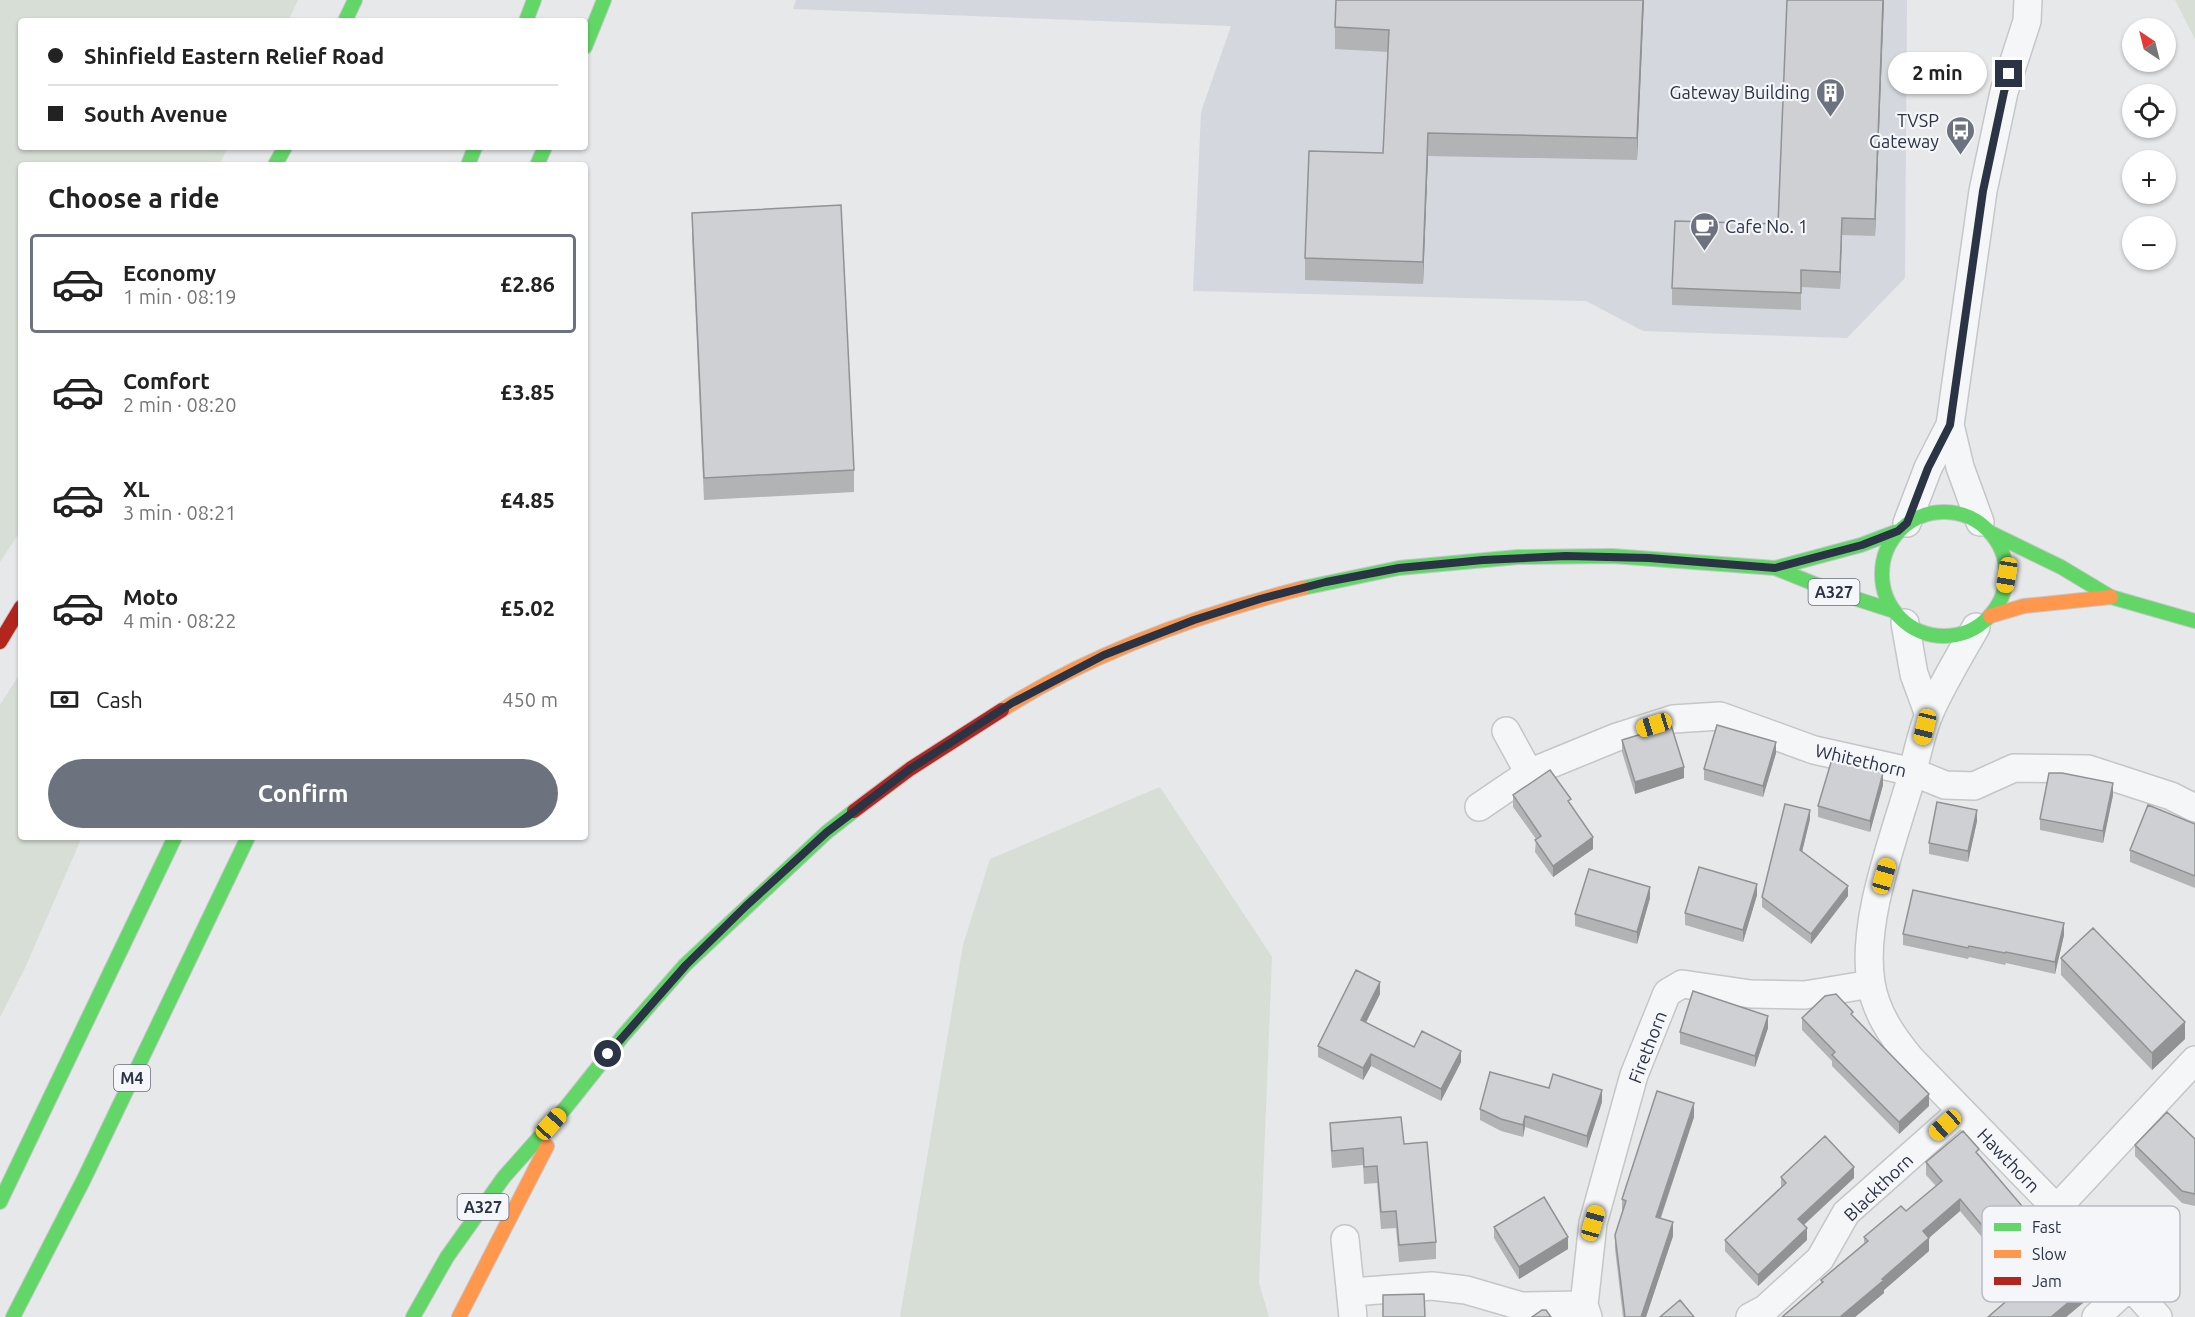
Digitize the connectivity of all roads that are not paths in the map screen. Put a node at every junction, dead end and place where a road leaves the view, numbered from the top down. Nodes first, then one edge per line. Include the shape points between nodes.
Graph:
1 (355, 0) edge
2 (534, 0) edge
3 (604, 0) edge
4 (2028, 0) edge
5 (346, 18) edge
6 (527, 18) edge
7 (588, 40) edge
8 (1950, 425) junction
9 (1903, 527) junction
10 (1986, 527) junction
11 (1775, 568) junction
12 (2111, 597) junction
13 (18, 612) edge
14 (1900, 617) junction
15 (2195, 621) edge
16 (1983, 622) junction
17 (0, 642) edge
18 (1929, 714) junction
19 (1506, 731) dead end
20 (1913, 772) junction
21 (1528, 773) junction
22 (1479, 807) dead end
23 (2195, 808) edge
24 (174, 840) edge
25 (247, 840) edge
26 (1871, 984) junction
27 (2195, 1060) edge
28 (567, 1107) junction
29 (1961, 1111) junction
30 (0, 1202) edge
31 (2055, 1206) edge
32 (2059, 1206) edge
33 (1345, 1239) dead end
34 (2112, 1302) edge
35 (2144, 1302) edge
36 (1352, 1305) edge
37 (1586, 1311) edge
38 (13, 1317) edge
39 (413, 1317) edge
40 (459, 1317) edge
41 (1750, 1317) edge
42 (2096, 1317) edge
43 (2158, 1317) edge

1 - 5 main road
2 - 6 main road
3 - 7 main road
4 - 8 street via 2027,21 2004,92 1983,191
8 - 9 street
8 - 10 street via 1960,467
9 - 10 main road via 1924,514 1943,511 1962,514
9 - 11 main road, A327 via 1862,545
9 - 14 main road via 1888,546 1882,562 1886,596
10 - 12 main road
10 - 16 main road via 2000,545 2007,575 2001,597
11 - 14 main road, A327
11 - 28 main road, A327 via 1566,556 1399,568 1260,599 1104,655 1012,703 910,769 827,832 686,965
12 - 15 main road
12 - 16 main road via 2024,606
13 - 17 main road
14 - 16 main road via 1922,632 1940,636 1958,634
14 - 18 street
16 - 18 street, Hawthorn via 1948,675
18 - 20 street, Hawthorn
19 - 21 street
20 - 21 street, Whitethorn via 1814,750 1720,717 1673,719
20 - 23 street, Whitethorn via 1945,785 1974,786 2014,768 2088,769 2171,796
20 - 26 street, Hawthorn via 1871,926
21 - 22 street, Whitethorn
24 - 30 main road
25 - 38 main road, M4 via 84,1179
26 - 29 street, Hawthorn via 1894,1039
26 - 37 street, Firethorn via 1805,995 1751,994 1682,984 1667,993 1634,1076 1593,1223
27 - 32 street
28 - 39 main road, A327 via 504,1177 447,1257
28 - 40 main road, A327
29 - 31 street, Hawthorn
29 - 41 street, Blackthorn via 1846,1213 1820,1259 1765,1309
33 - 36 street, Firethorn
34 - 42 street
35 - 43 street, Hawthorn
36 - 37 street, Firethorn via 1432,1286 1466,1290 1521,1306

